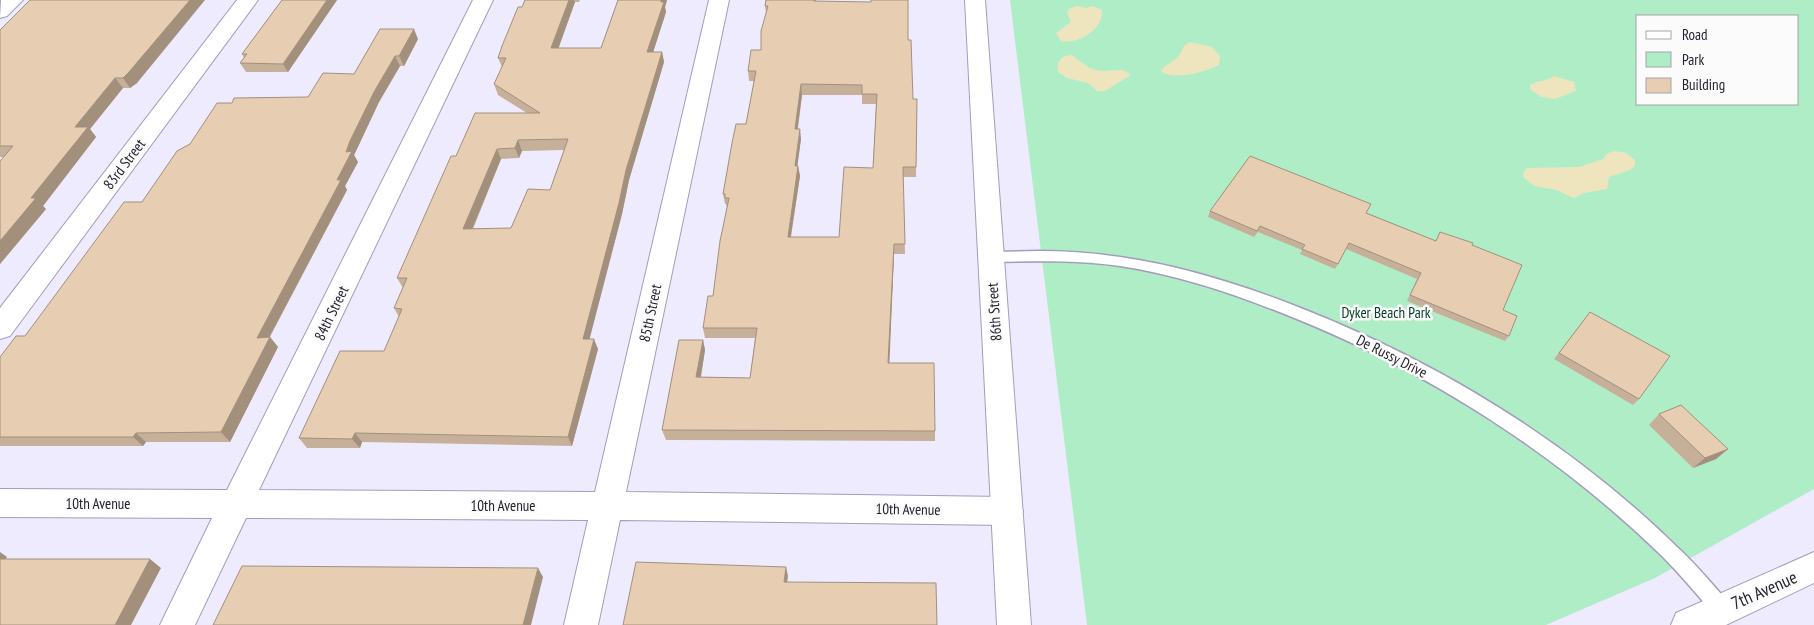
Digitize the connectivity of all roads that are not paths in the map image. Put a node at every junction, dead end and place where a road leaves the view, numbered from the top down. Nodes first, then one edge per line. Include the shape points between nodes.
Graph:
1 (13, 0) edge
2 (248, 0) edge
3 (483, 0) edge
4 (719, 0) edge
5 (975, 0) edge
6 (0, 12) edge
7 (991, 257) junction
8 (0, 328) edge
9 (0, 503) edge
10 (237, 504) junction
11 (608, 506) junction
12 (1006, 511) junction
13 (1814, 568) edge
14 (1722, 609) junction
15 (177, 625) edge
16 (581, 625) edge
17 (1014, 625) edge
18 (1688, 625) edge

1 - 6 street
2 - 8 street, 83rd Street
3 - 10 street, 84th Street
4 - 11 street, 85th Street
5 - 7 street, 86th Street
7 - 12 street, 86th Street
7 - 14 lane, De Russy Drive via 1059,256 1120,261 1178,272 1321,321 1380,349 1458,390 1533,439 1600,490 1662,544
9 - 10 street, 10th Avenue
10 - 11 street, 10th Avenue
10 - 15 street, 84th Street
11 - 12 street, 10th Avenue
11 - 16 street, 85th Street
12 - 17 street, 86th Street
13 - 14 street, 7th Avenue
14 - 18 street, 7th Avenue

